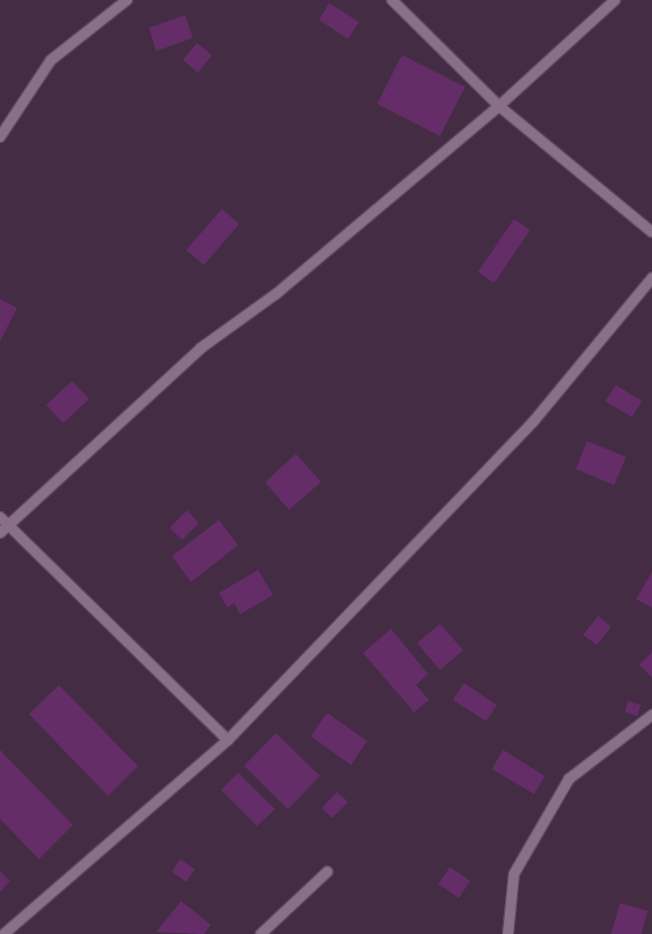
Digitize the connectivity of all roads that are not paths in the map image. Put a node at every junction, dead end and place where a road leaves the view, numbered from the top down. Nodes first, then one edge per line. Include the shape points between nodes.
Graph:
1 (128, 0) edge
2 (392, 0) edge
3 (615, 0) edge
4 (499, 106) junction
5 (0, 137) edge
6 (652, 232) edge
7 (652, 278) edge
8 (4, 520) edge
9 (0, 533) edge
10 (652, 715) edge
11 (228, 740) junction
12 (327, 872) dead end
13 (4, 934) edge
14 (261, 934) edge
15 (508, 934) edge

1 - 5 street via 51,60
2 - 4 street
3 - 4 street
4 - 6 street
4 - 8 street via 276,294 201,348
7 - 11 street via 533,422
8 - 9 street
8 - 11 street
10 - 15 street via 569,778 514,874
11 - 13 street
12 - 14 street

